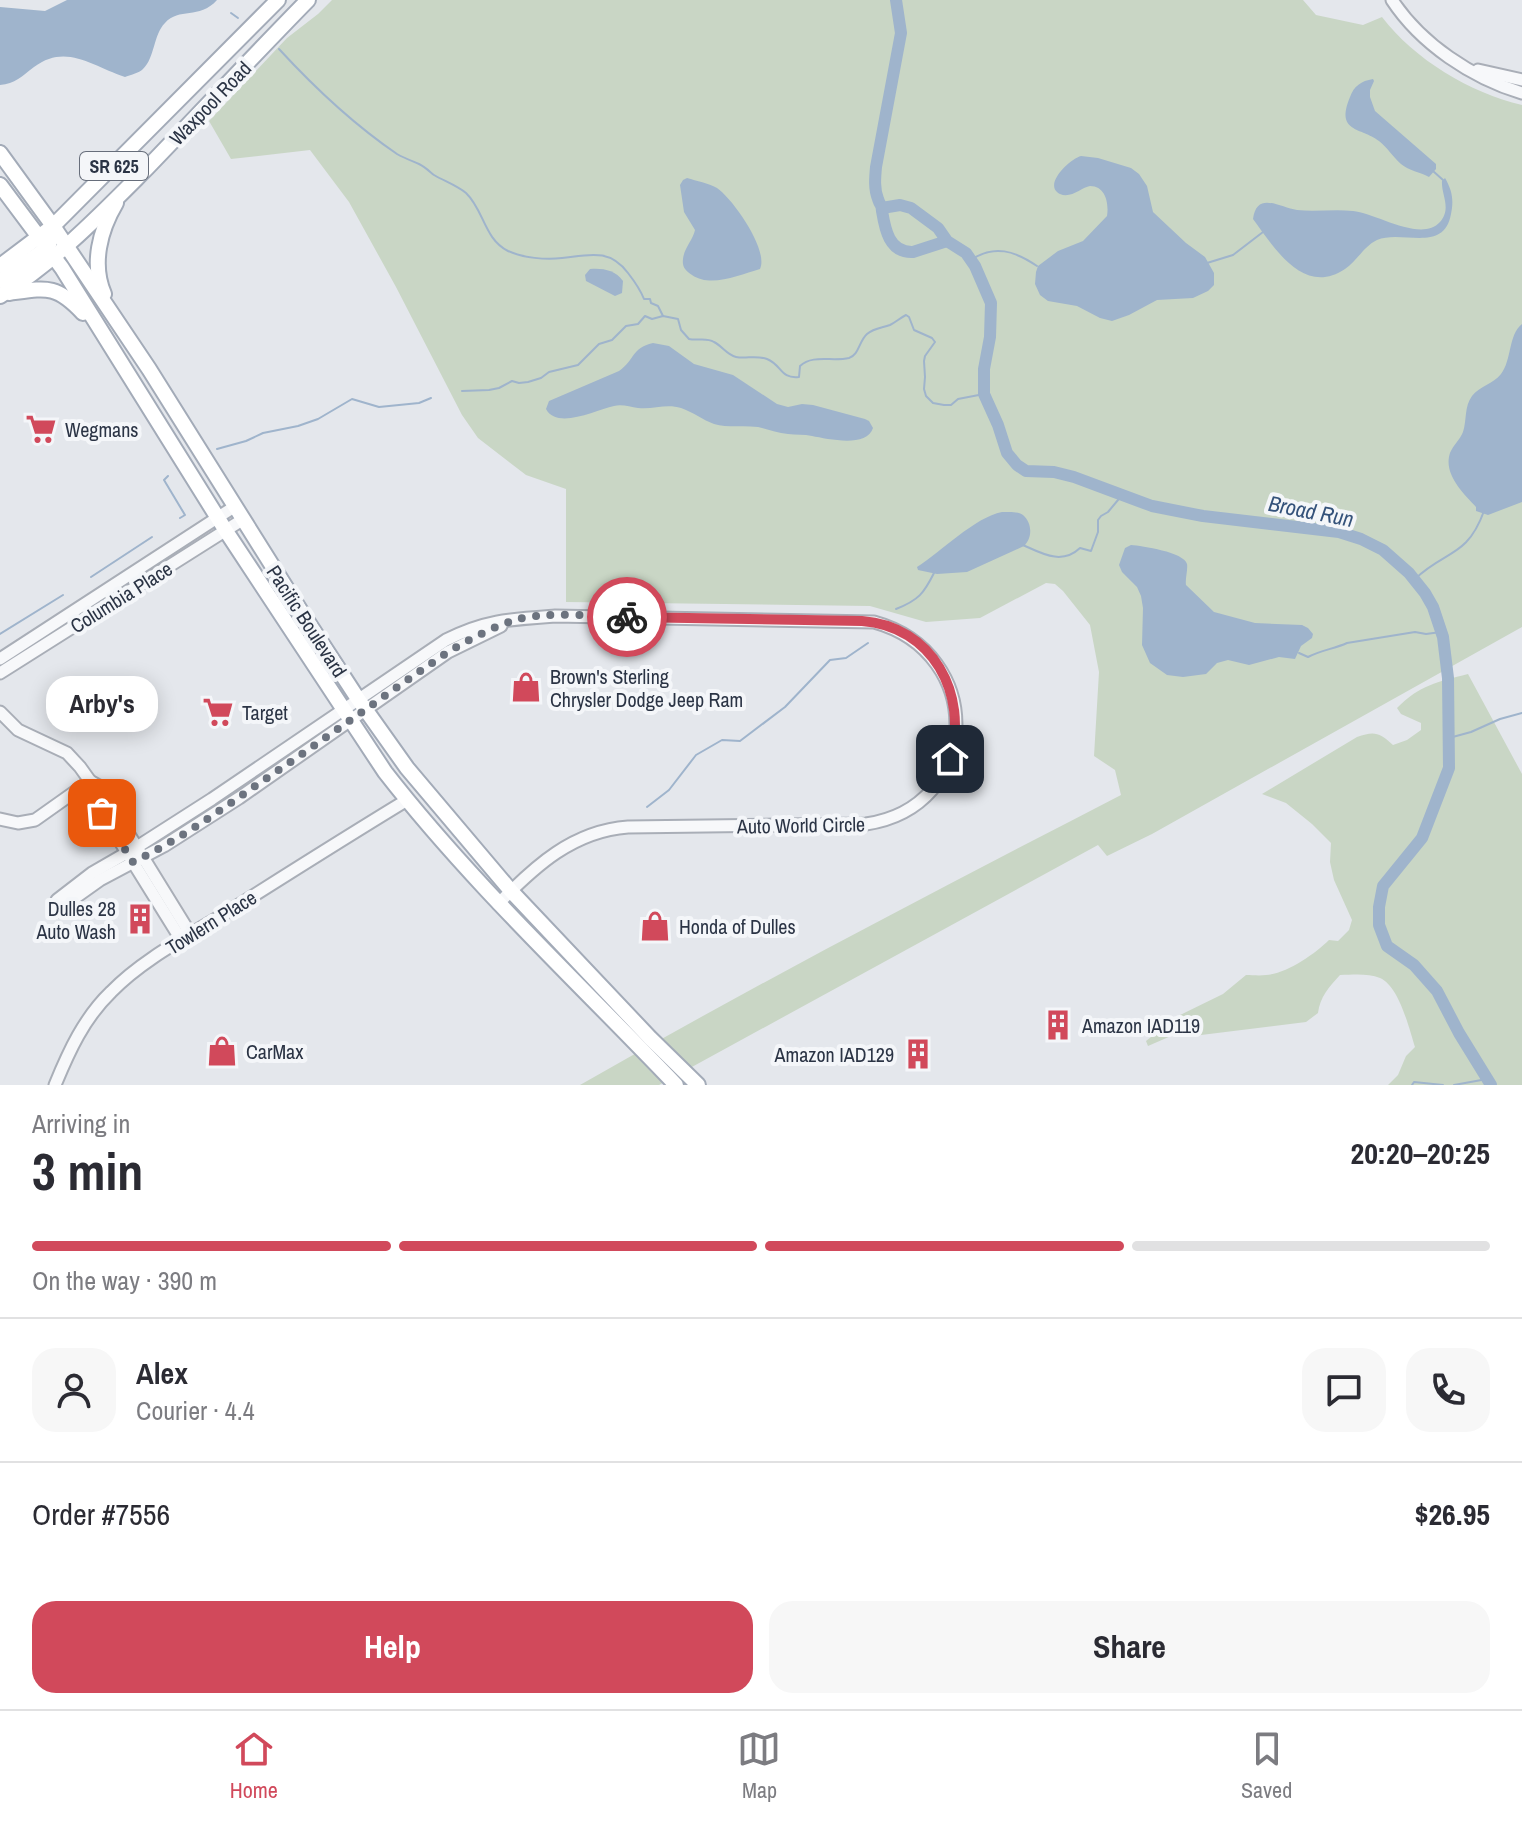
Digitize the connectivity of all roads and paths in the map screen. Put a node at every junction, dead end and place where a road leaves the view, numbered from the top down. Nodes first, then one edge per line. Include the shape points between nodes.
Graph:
1 (278, 0) edge
2 (308, 0) edge
3 (1392, 0) edge
4 (1462, 65) junction
5 (1522, 80) edge
6 (1522, 93) edge
7 (0, 153) edge
8 (0, 185) edge
9 (123, 192) junction
10 (53, 226) junction
11 (66, 246) junction
12 (46, 248) junction
13 (0, 266) edge
14 (1, 290) edge
15 (125, 333) junction
16 (103, 335) junction
17 (238, 514) junction
18 (222, 525) junction
19 (0, 659) edge
20 (0, 673) edge
21 (362, 704) junction
22 (0, 712) edge
23 (347, 715) junction
24 (90, 781) junction
25 (407, 800) junction
26 (0, 819) edge
27 (135, 855) junction
28 (511, 891) junction
29 (498, 904) junction
30 (185, 938) junction
31 (644, 1042) junction
32 (694, 1082) edge
33 (55, 1085) edge
34 (676, 1085) edge

1 - 10 main road, Waxpool Road / SR 625
2 - 9 main road, Waxpool Road / SR 625
3 - 4 street via 1420,34
4 - 5 street
4 - 6 street
7 - 10 main road, Pacific Boulevard
8 - 12 main road, Pacific Boulevard
9 - 11 main road, Waxpool Road / SR 625
9 - 15 main road via 104,228 98,269
10 - 11 main road, Pacific Boulevard
10 - 12 main road
11 - 12 main road, Waxpool Road / SR 625
11 - 15 main road, Pacific Boulevard
12 - 13 main road, Waxpool Road / SR 625
12 - 14 main road
12 - 16 main road, Pacific Boulevard
14 - 16 main road via 52,290 67,296
15 - 17 main road, Pacific Boulevard
16 - 18 main road, Pacific Boulevard
17 - 18 street, Columbia Place
17 - 21 main road, Pacific Boulevard
18 - 19 street, Columbia Place
18 - 20 street, Columbia Place
18 - 23 main road, Pacific Boulevard
21 - 23 street, Auto World Circle
21 - 28 main road, Pacific Boulevard via 424,790
21 - 28 street, Auto World Circle via 492,629 517,619 555,616 874,622 911,638 935,661 950,689 956,712 950,759 921,800 889,820 603,830 553,854
22 - 24 street via 18,730 67,753
23 - 25 main road, Pacific Boulevard
23 - 27 street, Auto World Circle via 212,799
24 - 26 street via 35,820
24 - 27 street via 99,786
25 - 29 main road, Pacific Boulevard
25 - 30 street, Towlern Place
27 - 27 street via 92,873 57,900 55,912
27 - 30 street via 186,927
28 - 29 street, Auto World Circle
28 - 31 main road, Pacific Boulevard
29 - 31 main road, Pacific Boulevard
30 - 33 street, Towlern Place via 141,966 99,1005
31 - 32 main road, Pacific Boulevard
31 - 34 main road, Pacific Boulevard

